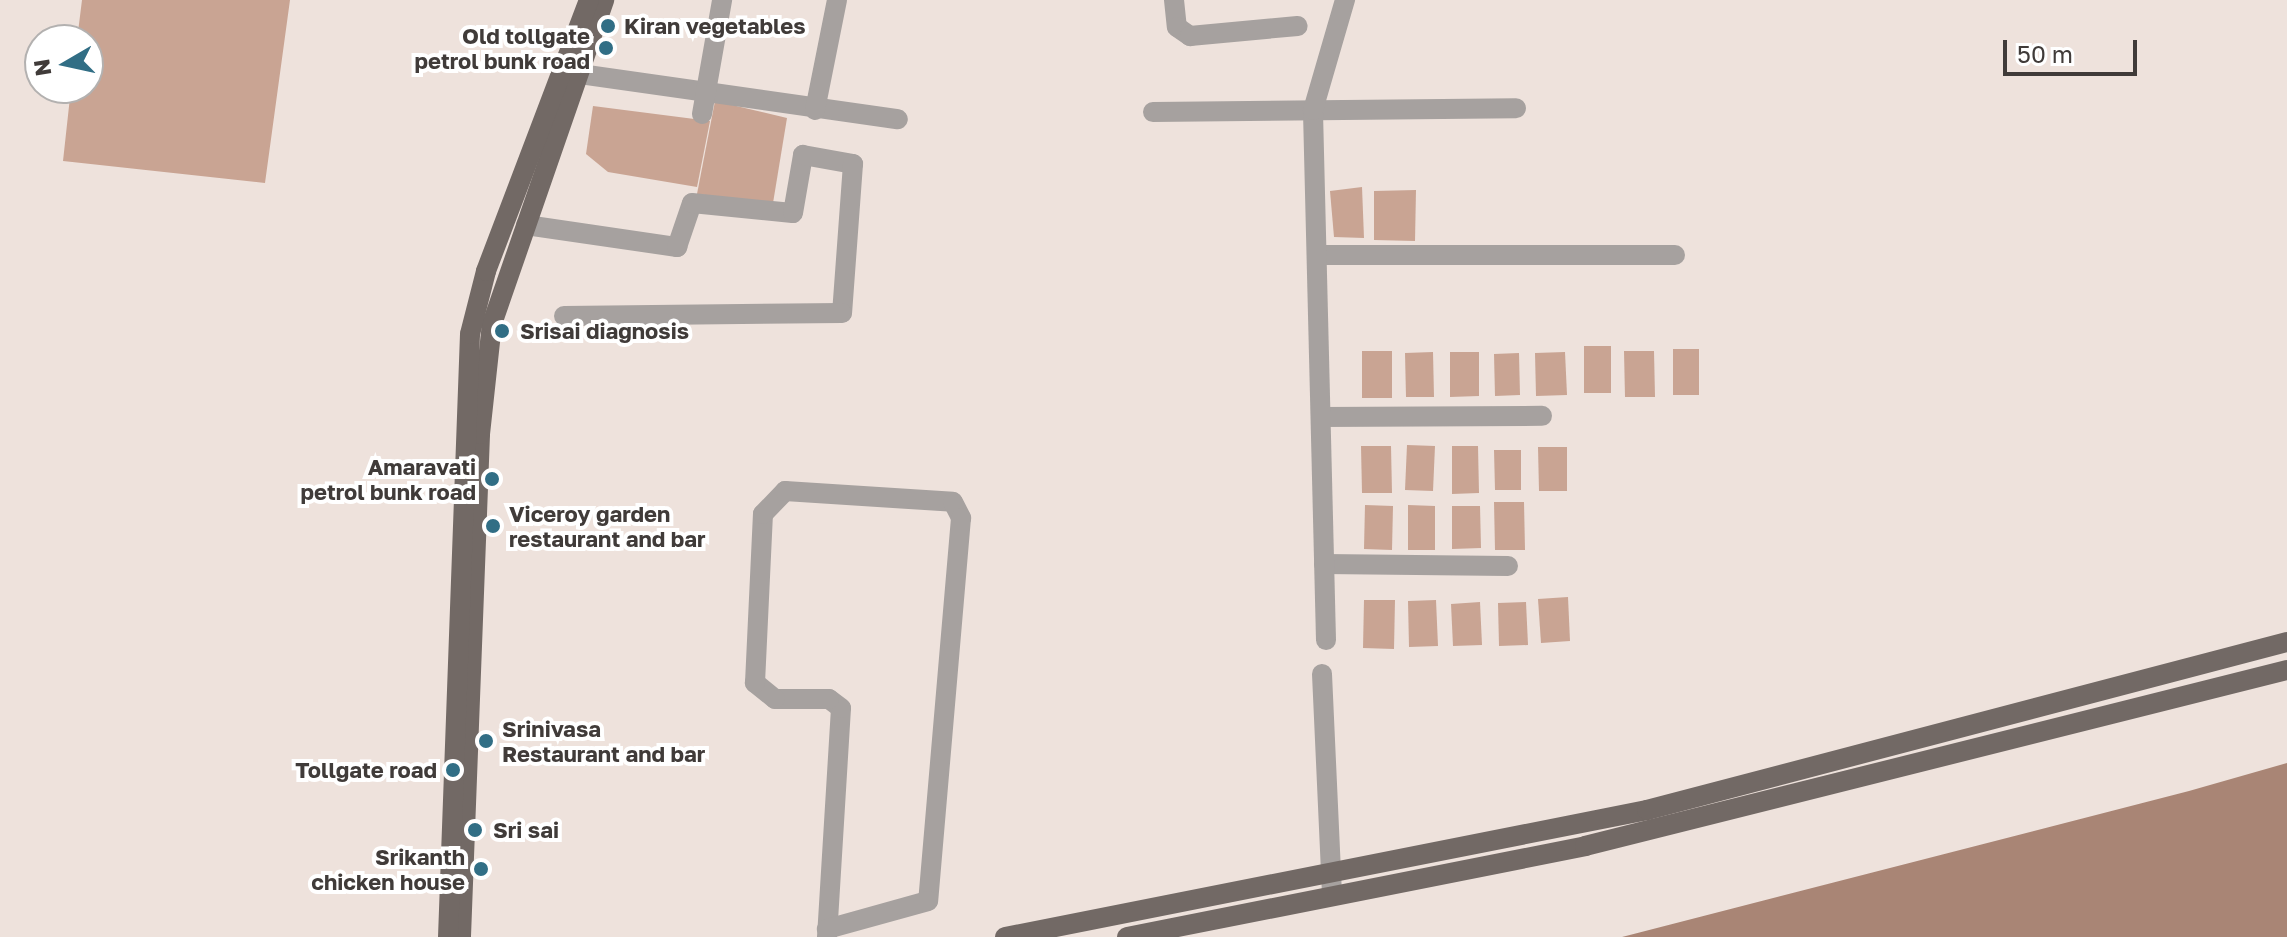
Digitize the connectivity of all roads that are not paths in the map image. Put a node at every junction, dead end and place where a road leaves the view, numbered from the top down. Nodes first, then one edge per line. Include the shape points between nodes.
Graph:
1 (589, 0) edge
2 (604, 0) edge
3 (722, 0) edge
4 (837, 0) edge
5 (1174, 0) edge
6 (1345, 0) edge
7 (1298, 26) dead end
8 (580, 74) junction
9 (703, 105) junction
10 (1516, 108) dead end
11 (815, 110) junction
12 (1313, 110) junction
13 (1153, 112) dead end
14 (898, 119) dead end
15 (526, 225) junction
16 (1317, 255) junction
17 (1675, 255) dead end
18 (564, 316) dead end
19 (1542, 416) dead end
20 (1321, 417) junction
21 (1324, 564) junction
22 (1508, 566) dead end
23 (1326, 640) dead end
24 (2287, 642) edge
25 (2287, 670) edge
26 (1322, 674) dead end
27 (1580, 824) junction
28 (1585, 846) junction
29 (1332, 871) junction
30 (1332, 896) junction
31 (827, 933) edge
32 (448, 937) edge
33 (461, 937) edge
34 (1005, 937) edge
35 (1127, 937) edge

1 - 32 main road via 486,271 470,334
2 - 8 main road
3 - 9 street
4 - 11 street
5 - 7 street via 1177,27 1190,36
6 - 12 street
8 - 9 street
8 - 15 main road
9 - 11 street
10 - 12 street
11 - 14 street
12 - 13 street
12 - 16 street
15 - 18 street via 677,247 692,203 793,213 803,155 853,164 842,313
15 - 33 main road via 501,287 485,378
16 - 17 street
16 - 20 street
19 - 20 street
20 - 21 street
21 - 22 street
21 - 23 street
24 - 27 main road via 1957,734
25 - 28 main road
26 - 29 street
27 - 28 main road
27 - 29 main road
28 - 30 main road
29 - 30 street
29 - 34 main road
30 - 35 main road
31 - 31 street via 928,901 961,518 953,502 785,491 763,514 755,683 775,699 829,699 841,708

